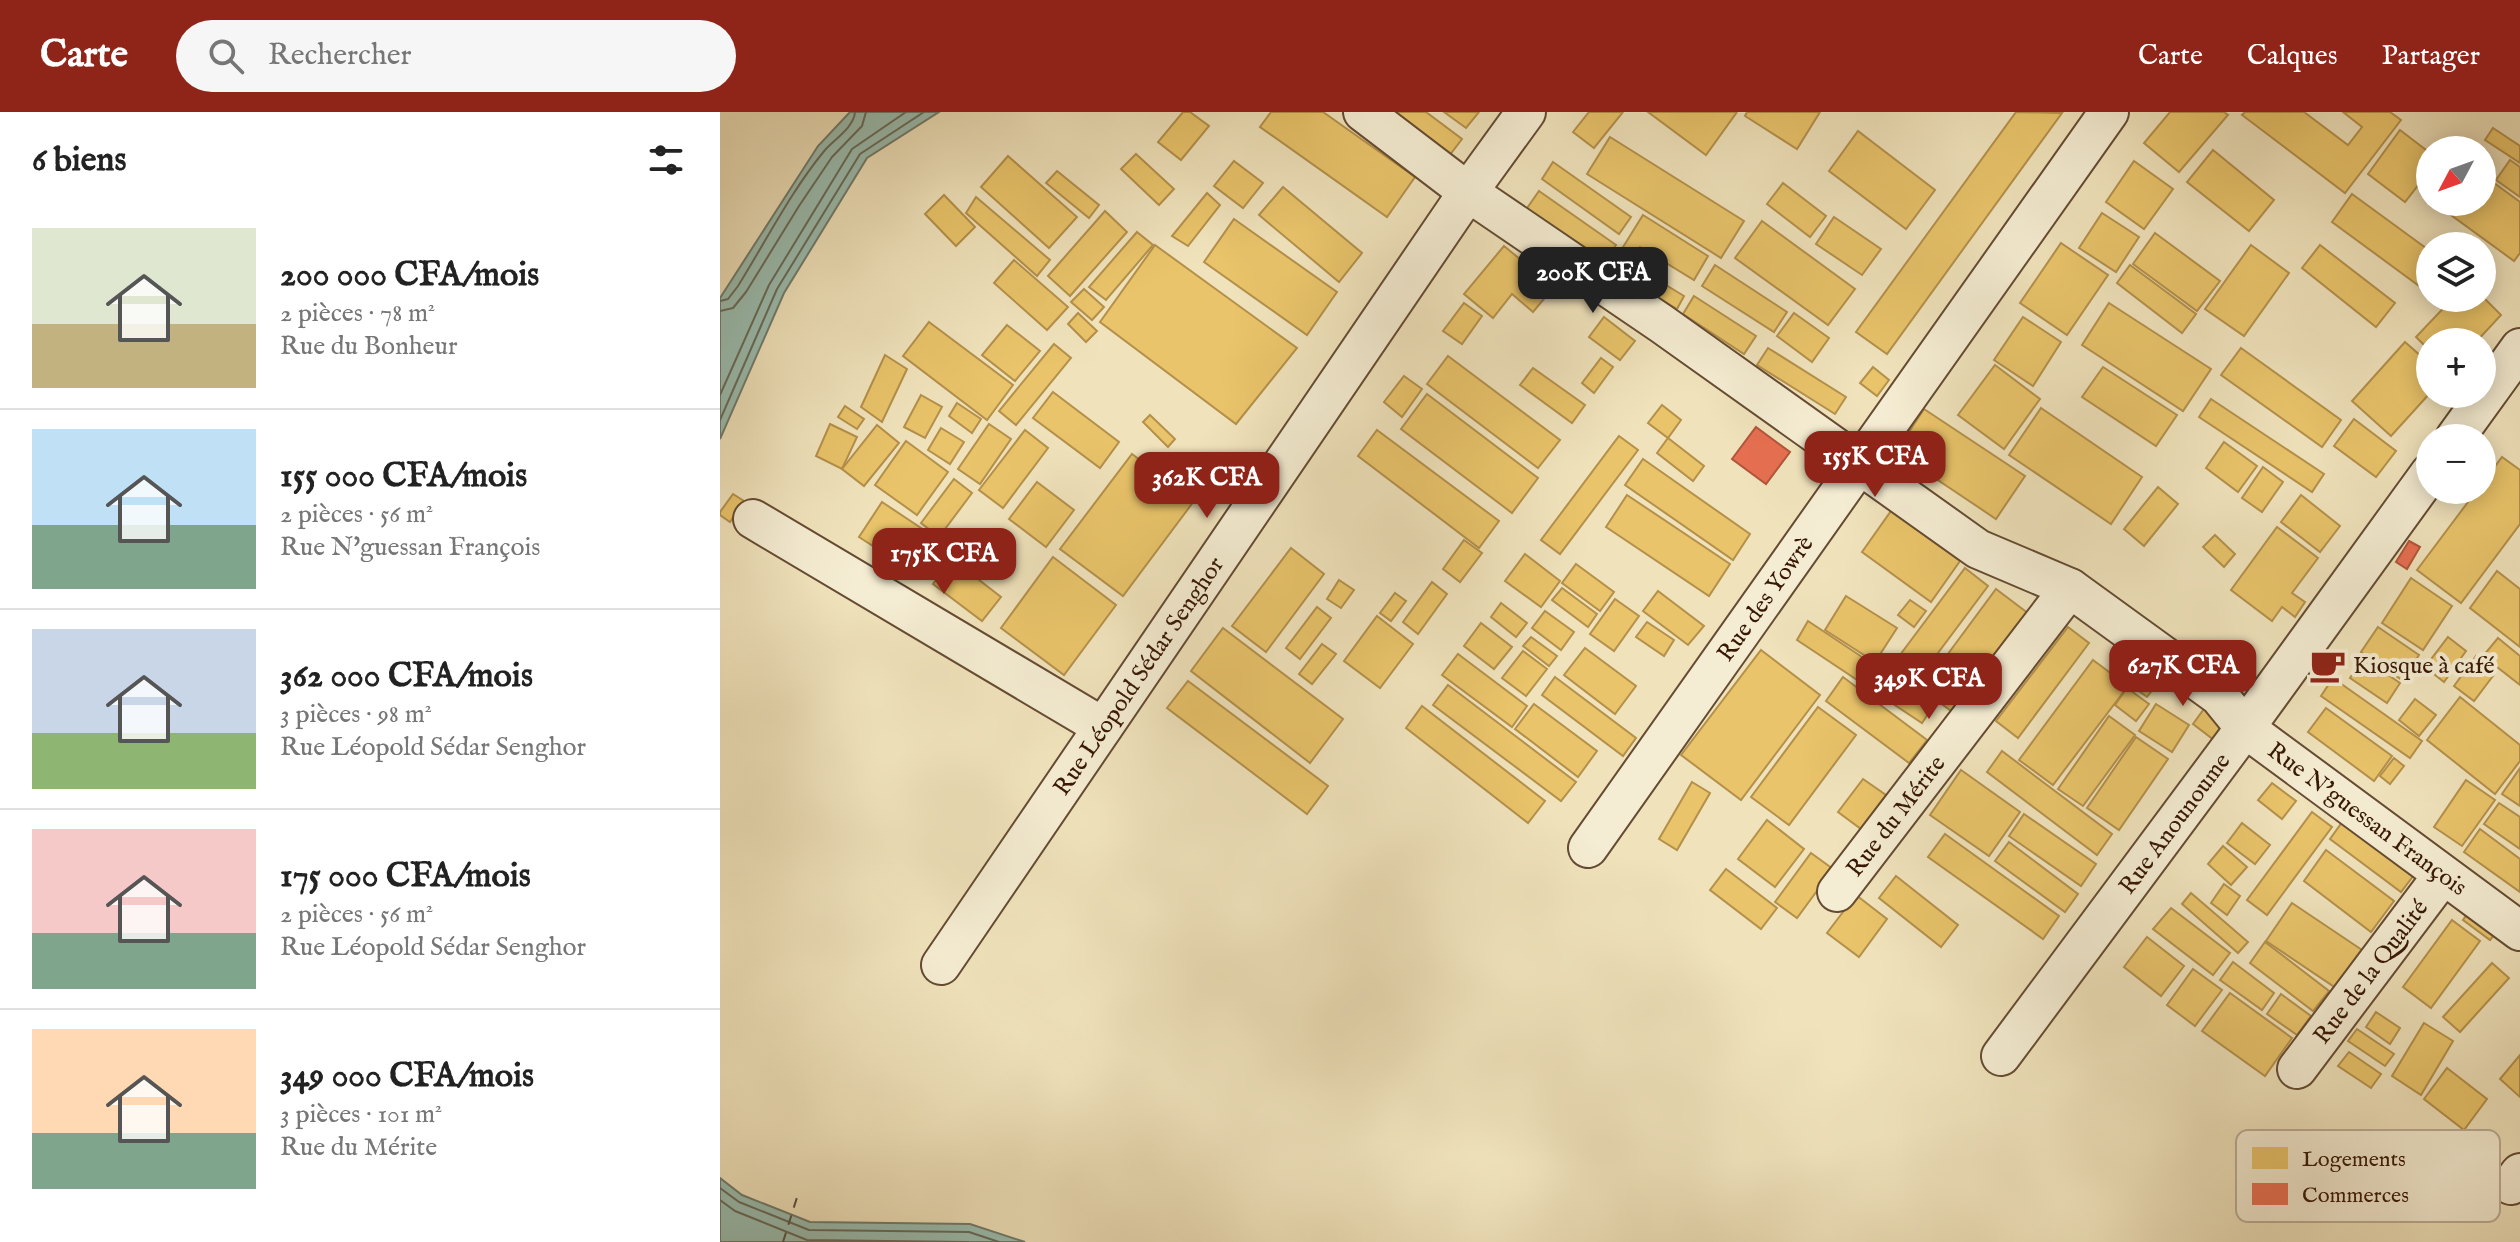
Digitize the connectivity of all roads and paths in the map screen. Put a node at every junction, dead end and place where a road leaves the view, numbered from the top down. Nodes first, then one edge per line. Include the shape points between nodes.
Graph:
1 (1363, 112) edge
2 (1526, 112) edge
3 (2109, 112) edge
4 (1468, 192) junction
5 (2520, 348) edge
6 (2465, 424) edge
7 (1861, 465) junction
8 (2416, 492) edge
9 (753, 519) dead end
10 (2070, 588) junction
11 (1103, 727) junction
12 (2245, 728) junction
13 (1588, 848) dead end
14 (2443, 875) junction
15 (1837, 892) dead end
16 (2520, 931) edge
17 (941, 965) dead end
18 (2001, 1056) dead end
19 (2297, 1069) dead end

1 - 4 street, Rue N'guessan François
2 - 4 street, Rue Léopold Sédar Senghor
3 - 7 street, Rue des Yowrè
4 - 7 street, Rue N'guessan François
4 - 11 street, Rue Léopold Sédar Senghor
5 - 6 street
7 - 10 street, Rue N'guessan François via 1978,549
7 - 13 street, Rue des Yowrè
8 - 12 street, Rue Anounoume
9 - 11 street
10 - 12 street, Rue N'guessan François via 2219,696
10 - 15 street, Rue du Mérite
11 - 17 street, Rue Léopold Sédar Senghor
12 - 14 street, Rue N'guessan François
12 - 18 street, Rue Anounoume
14 - 16 street, Rue N'guessan François
14 - 19 street, Rue de la Qualité

